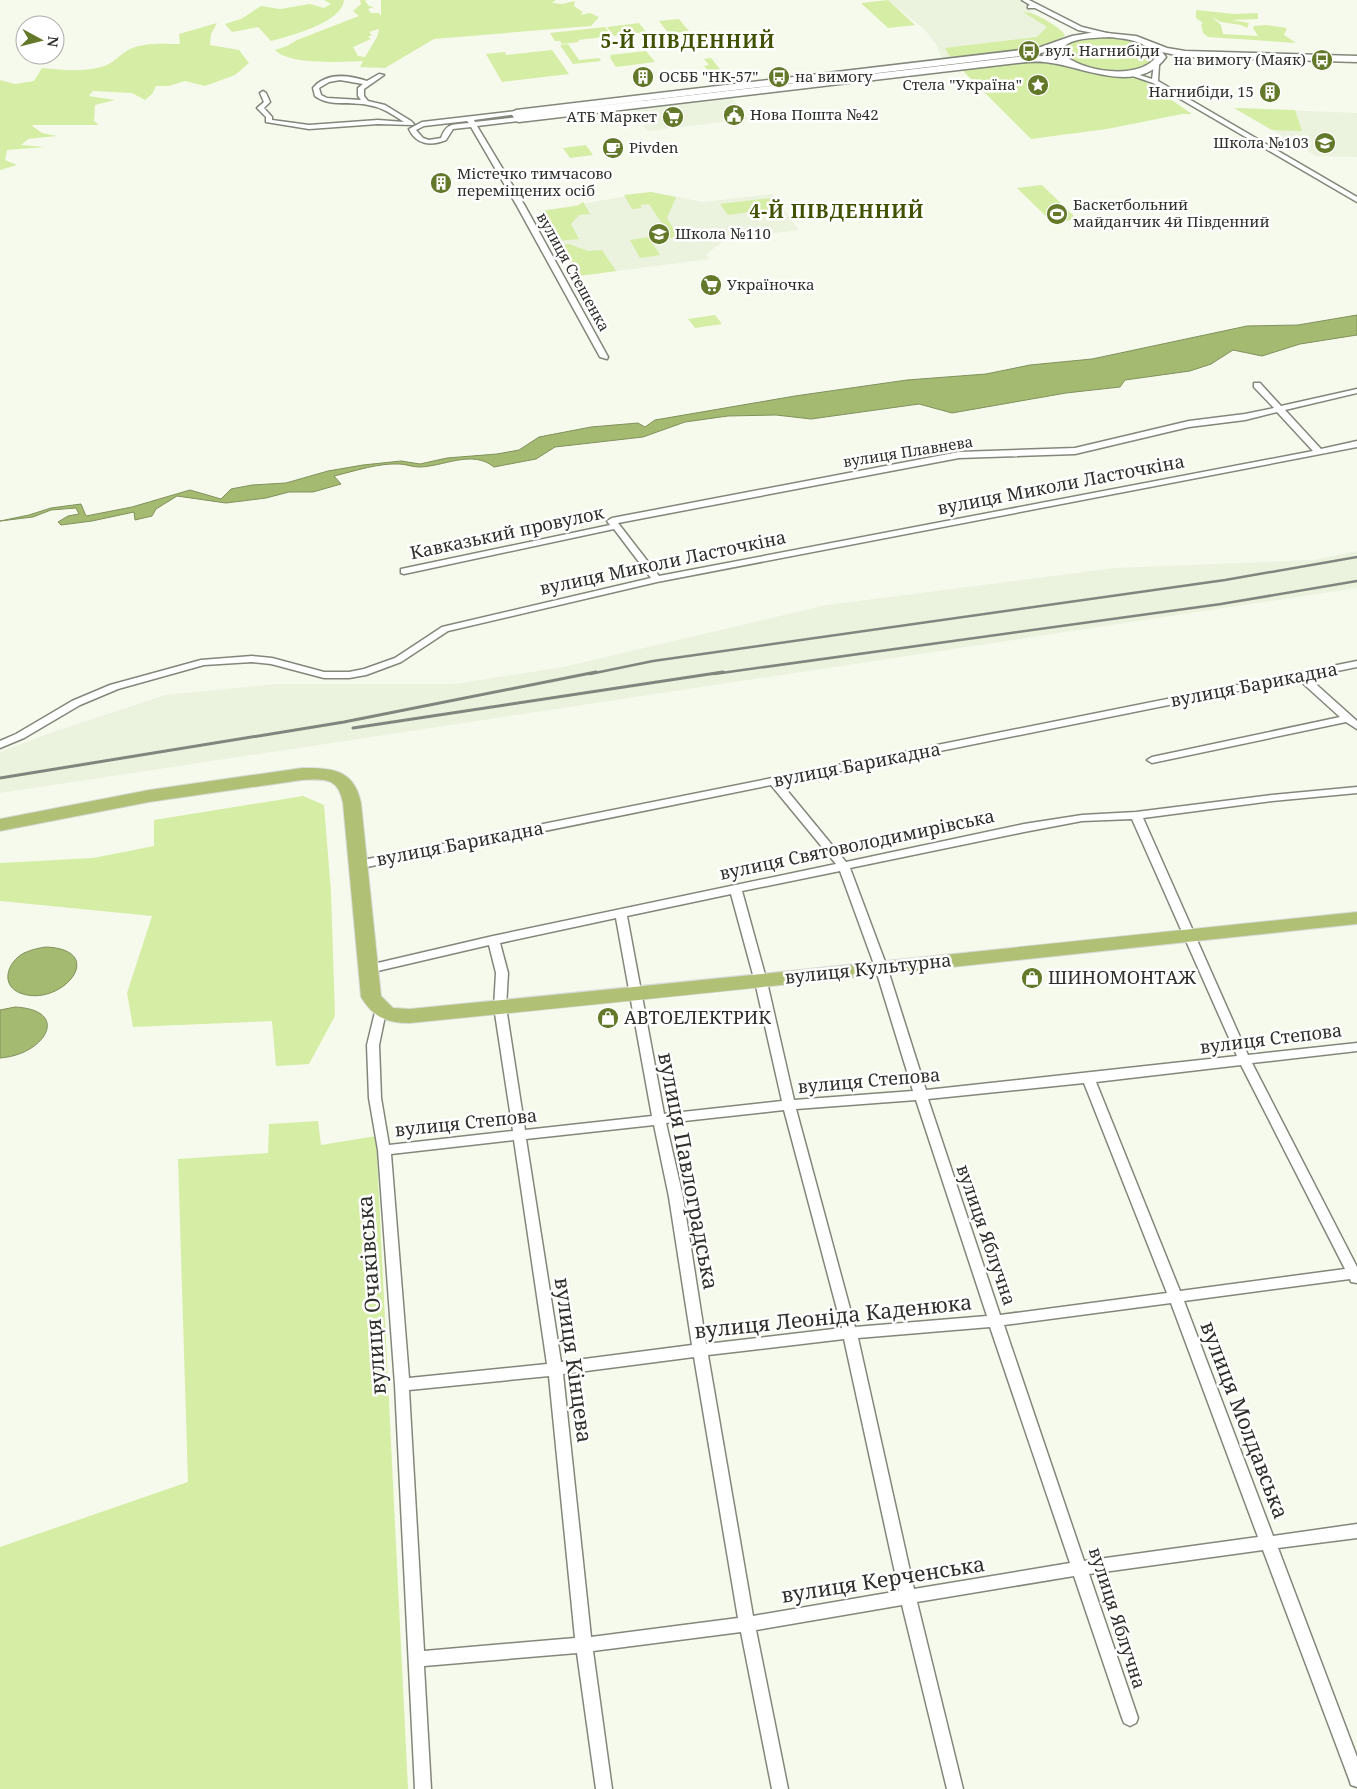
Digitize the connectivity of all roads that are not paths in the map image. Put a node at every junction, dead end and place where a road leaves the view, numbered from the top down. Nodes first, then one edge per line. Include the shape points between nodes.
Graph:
1 (1025, 0) edge
2 (1033, 7) junction
3 (1110, 34) junction
4 (1062, 42) junction
5 (1151, 45) junction
6 (1185, 54) junction
7 (1357, 59) edge
8 (1068, 65) junction
9 (1156, 65) junction
10 (1127, 74) junction
11 (381, 75) dead end
12 (1155, 82) junction
13 (368, 83) junction
14 (263, 93) dead end
15 (366, 102) junction
16 (518, 116) junction
17 (470, 121) junction
18 (413, 125) junction
19 (1357, 200) edge
20 (604, 356) dead end
21 (1257, 384) dead end
22 (1357, 391) edge
23 (1281, 409) junction
24 (1357, 444) edge
25 (1319, 452) junction
26 (616, 526) junction
27 (404, 571) dead end
28 (657, 579) junction
29 (1357, 664) edge
30 (1301, 676) junction
31 (1348, 718) junction
32 (1357, 726) edge
33 (0, 745) edge
34 (1152, 760) dead end
35 (774, 782) junction
36 (1357, 790) edge
37 (1136, 815) junction
38 (0, 825) edge
39 (357, 865) junction
40 (844, 867) junction
41 (736, 888) junction
42 (621, 914) junction
43 (1357, 918) edge
44 (1188, 936) junction
45 (493, 940) junction
46 (881, 967) junction
47 (369, 969) junction
48 (761, 982) junction
49 (634, 994) junction
50 (500, 1007) junction
51 (380, 1011) junction
52 (1357, 1047) edge
53 (1244, 1059) junction
54 (1088, 1078) junction
55 (920, 1094) junction
56 (789, 1105) junction
57 (659, 1119) junction
58 (518, 1135) junction
59 (384, 1150) junction
60 (1356, 1276) edge
61 (1174, 1296) junction
62 (995, 1321) junction
63 (850, 1333) junction
64 (700, 1350) junction
65 (555, 1369) junction
66 (402, 1385) junction
67 (1357, 1532) edge
68 (1269, 1543) junction
69 (1080, 1568) junction
70 (908, 1598) junction
71 (747, 1624) junction
72 (584, 1645) junction
73 (415, 1659) junction
74 (1130, 1718) dead end
75 (1357, 1778) edge
76 (423, 1789) edge
77 (604, 1789) edge
78 (780, 1789) edge
79 (955, 1789) edge

1 - 2 street
2 - 3 street via 1080,29
2 - 4 street via 1071,33
3 - 4 street via 1081,36
3 - 5 street
4 - 8 street via 1056,52
4 - 16 street via 1050,49 950,63
5 - 6 street
5 - 9 street via 1161,57
6 - 7 street
6 - 9 street via 1167,58
8 - 10 street via 1099,73
8 - 16 street via 1044,59 1017,60
9 - 10 street
9 - 12 street
10 - 12 street
11 - 13 street
12 - 19 street
13 - 15 street via 361,88 361,96
13 - 15 street via 327,80 316,88 322,99
14 - 18 street via 267,102 260,108 270,117 268,121 309,127 378,122
15 - 18 street via 383,106
16 - 17 street
17 - 18 street
17 - 18 street via 451,127 444,139 432,142 417,139
17 - 20 street, вулиця Стешенка
21 - 23 street
22 - 23 street
23 - 25 street
23 - 26 street, вулиця Плавнева via 1196,423 1069,452 959,455 612,521
24 - 25 street, вулиця Миколи Ласточкіна
25 - 28 street, вулиця Миколи Ласточкіна
26 - 27 street, Кавказький провулок
26 - 28 street
28 - 33 street, вулиця Миколи Ласточкіна via 445,629 398,660 357,674 324,675 252,659 204,662 179,668 114,687 76,703
29 - 30 street, вулиця Барикадна
30 - 31 street
30 - 35 street, вулиця Барикадна
31 - 32 street
31 - 34 street
35 - 39 street, вулиця Барикадна
35 - 40 street, вулиця Яблучна
36 - 37 street, вулиця Святоволодимирівська
37 - 40 street, вулиця Святоволодимирівська via 1082,818 1024,828
37 - 44 street
38 - 39 main road via 150,796 302,774 325,774 340,780 348,788
39 - 47 main road
40 - 41 street, вулиця Святоволодимирівська
40 - 46 street, вулиця Яблучна
41 - 42 street, вулиця Святоволодимирівська
41 - 48 street
42 - 45 street, вулиця Святоволодимирівська
42 - 49 street, вулиця Павлоградська
43 - 44 main road, вулиця Культурна
44 - 46 main road, вулиця Культурна
44 - 53 street
45 - 47 street, вулиця Святоволодимирівська
45 - 50 street, вулиця Кінцева via 503,972
46 - 48 main road, вулиця Культурна
46 - 55 street, вулиця Яблучна
47 - 51 main road via 371,998
48 - 49 main road, вулиця Культурна
48 - 56 street
49 - 50 main road, вулиця Культурна
49 - 57 street, вулиця Павлоградська
50 - 51 main road, вулиця Культурна via 410,1016 394,1016
50 - 58 street, вулиця Кінцева
51 - 59 street, вулиця Очаківська via 374,1045 375,1098
52 - 53 street, вулиця Степова
53 - 54 street, вулиця Степова
53 - 60 street
54 - 55 street, вулиця Степова
54 - 61 street, вулиця Молдавська
55 - 56 street, вулиця Степова
55 - 62 street, вулиця Яблучна
56 - 57 street, вулиця Степова
56 - 63 street
57 - 58 street, вулиця Степова
57 - 64 street, вулиця Павлоградська via 676,1197
58 - 59 street, вулиця Степова
58 - 65 street, вулиця Кінцева
59 - 66 street, вулиця Очаківська
60 - 61 street, вулиця Леоніда Каденюка
61 - 62 street, вулиця Леоніда Каденюка
61 - 68 street, вулиця Молдавська
62 - 63 street, вулиця Леоніда Каденюка
62 - 69 street, вулиця Яблучна
63 - 64 street, вулиця Леоніда Каденюка
63 - 70 street
64 - 65 street, вулиця Леоніда Каденюка
64 - 71 street, вулиця Павлоградська
65 - 66 street, вулиця Леоніда Каденюка
65 - 72 street, вулиця Кінцева
66 - 73 street, вулиця Очаківська
67 - 68 street, вулиця Керченська
68 - 69 street, вулиця Керченська
68 - 75 street, вулиця Молдавська
69 - 70 street, вулиця Керченська
69 - 74 street, вулиця Яблучна
70 - 71 street, вулиця Керченська
70 - 79 street
71 - 72 street, вулиця Керченська
71 - 78 street, вулиця Павлоградська
72 - 73 street, вулиця Керченська
72 - 77 street, вулиця Кінцева
73 - 76 street, вулиця Очаківська

